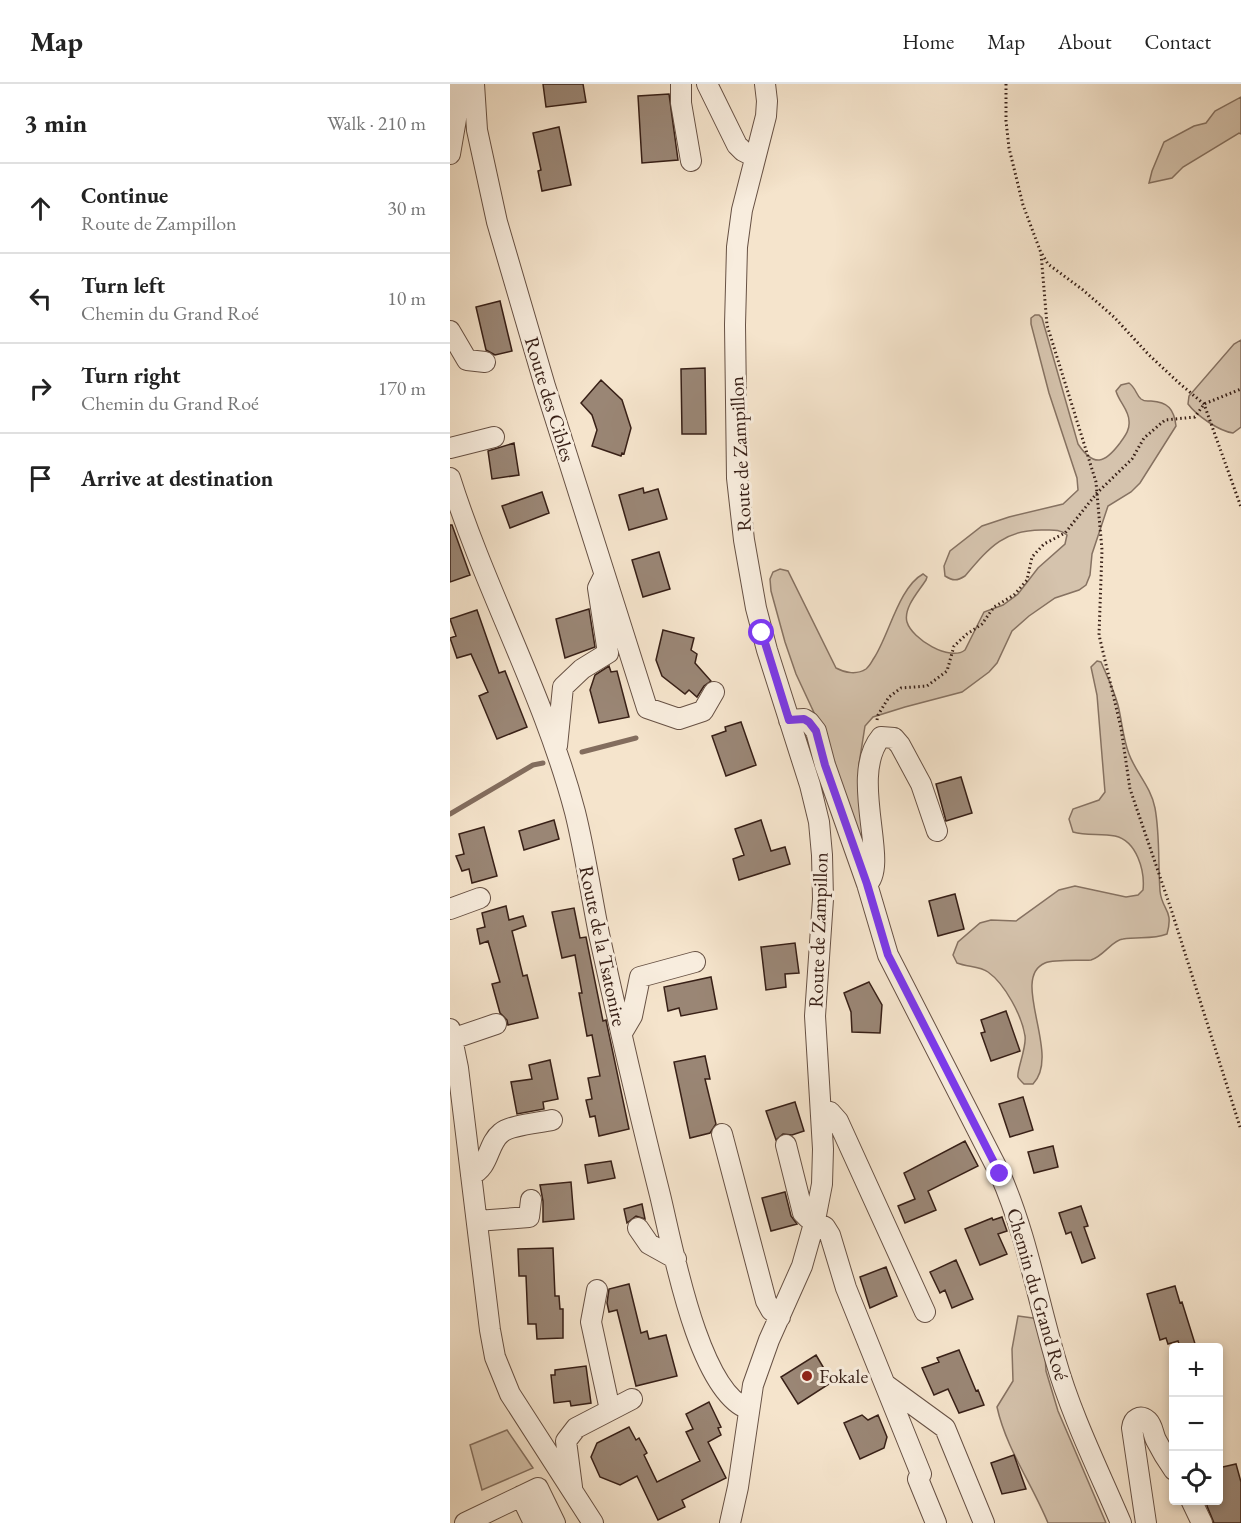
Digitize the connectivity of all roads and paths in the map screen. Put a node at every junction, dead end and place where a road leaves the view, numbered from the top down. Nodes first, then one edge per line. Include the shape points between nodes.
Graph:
1 (458, 84) edge
2 (474, 84) edge
3 (681, 84) edge
4 (707, 84) edge
5 (765, 84) edge
6 (1006, 84) edge
7 (450, 154) edge
8 (755, 157) junction
9 (691, 161) dead end
10 (1041, 253) junction
11 (450, 331) edge
12 (485, 362) dead end
13 (1241, 389) edge
14 (1204, 404) junction
15 (494, 437) dead end
16 (450, 447) edge
17 (450, 478) edge
18 (1097, 493) junction
19 (1241, 507) edge
20 (606, 574) junction
21 (714, 692) dead end
22 (789, 720) junction
23 (879, 740) junction
24 (556, 754) junction
25 (937, 831) dead end
26 (867, 884) junction
27 (480, 898) dead end
28 (450, 909) edge
29 (695, 962) dead end
30 (496, 1024) dead end
31 (622, 1033) junction
32 (451, 1034) edge
33 (822, 1111) junction
34 (552, 1120) dead end
35 (1241, 1130) edge
36 (722, 1134) dead end
37 (786, 1145) dead end
38 (471, 1175) junction
39 (531, 1200) dead end
40 (815, 1220) junction
41 (477, 1221) junction
42 (638, 1228) dead end
43 (676, 1258) junction
44 (597, 1290) dead end
45 (925, 1312) dead end
46 (780, 1317) junction
47 (886, 1385) junction
48 (632, 1399) dead end
49 (748, 1409) junction
50 (610, 1410) junction
51 (1169, 1463) edge
52 (573, 1492) junction
53 (521, 1496) junction
54 (1193, 1505) edge
55 (465, 1523) edge
56 (534, 1523) edge
57 (555, 1523) edge
58 (593, 1523) edge
59 (730, 1523) edge
60 (936, 1523) edge
61 (984, 1523) edge
62 (1121, 1523) edge
63 (1146, 1523) edge
64 (1202, 1523) edge

1 - 7 street
2 - 20 street, Route des Cibles via 477,130 497,222
3 - 9 street
4 - 8 street via 738,146
5 - 8 street, Route de Zampillon via 766,116
6 - 10 path via 1009,148 1023,205
8 - 22 street, Route de Zampillon via 736,256 737,478 751,587
10 - 14 path via 1048,264 1114,317
10 - 18 path via 1047,325
11 - 12 street via 467,360
13 - 14 path
14 - 18 path via 1195,417 1165,420 1143,438 1132,459
14 - 19 path
15 - 16 street
17 - 24 street, Route de la Tsatonire
18 - 23 path via 1065,533 1044,544 1032,557 1027,580 1014,595 994,607 982,624 954,646 947,670 927,686 901,688 889,697 878,715
18 - 35 path via 1102,550 1099,635 1121,728 1130,789
20 - 21 street, Route des Cibles via 647,708 679,719 703,711
20 - 24 street via 598,588 608,653 563,687
22 - 26 street, Chemin du Grand Roé via 804,719 816,731
22 - 33 street, Route de Zampillon via 810,785 822,855 815,1016
23 - 25 street via 889,736 900,745 921,784
23 - 26 street via 868,771 875,866
24 - 31 street, Route de la Tsatonire via 575,812
26 - 62 street, Chemin du Grand Roé via 888,955 1014,1207 1062,1382
27 - 28 street
29 - 31 street via 640,977 632,1016
30 - 32 street
31 - 43 street, Route de la Tsatonire
32 - 38 street
33 - 40 street, Route de Zampillon via 822,1184
33 - 45 street via 830,1112 838,1121
34 - 38 street via 500,1133 480,1171
36 - 46 street via 766,1302
37 - 40 street via 802,1210
38 - 41 street
39 - 41 street via 529,1217
40 - 46 street, Route de Zampillon via 800,1273
40 - 47 street via 830,1235 846,1288
41 - 52 street via 492,1344 500,1370 515,1403
42 - 43 street via 649,1244
43 - 49 street, Route de la Tsatonire via 691,1321 717,1379 739,1405
44 - 50 street via 591,1322
46 - 49 street, Route de Zampillon via 756,1375
47 - 60 street
47 - 61 street via 945,1428
48 - 50 street
49 - 59 street, Route de Zampillon
50 - 52 street via 576,1428 566,1441
51 - 63 street via 1151,1425 1147,1420 1135,1419 1132,1428
52 - 58 street
53 - 55 street
53 - 56 street
53 - 57 street via 538,1488
54 - 64 street

